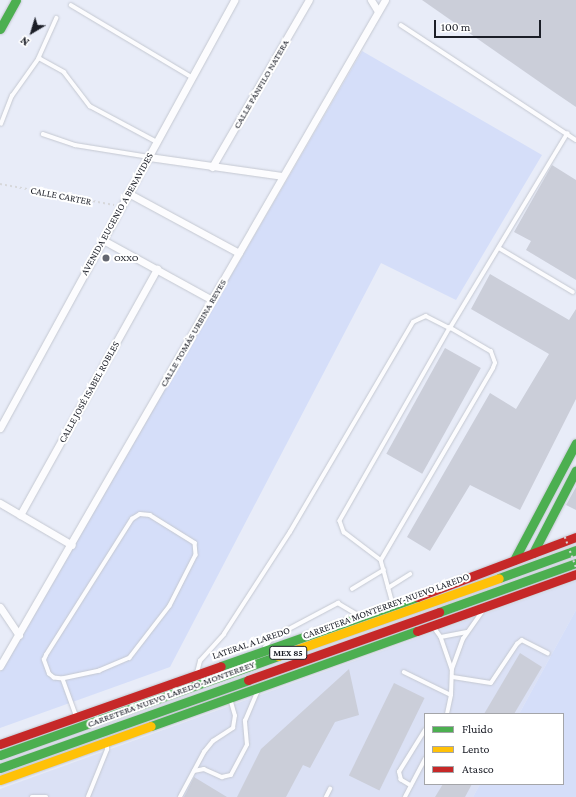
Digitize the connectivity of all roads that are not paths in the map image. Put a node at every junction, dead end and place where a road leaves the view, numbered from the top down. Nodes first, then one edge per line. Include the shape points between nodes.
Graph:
1 (16, 0) edge
2 (234, 0) edge
3 (309, 0) edge
4 (371, 0) edge
5 (385, 0) edge
6 (71, 4) dead end
7 (378, 11) junction
8 (57, 18) dead end
9 (401, 25) dead end
10 (0, 29) edge
11 (39, 58) junction
12 (192, 77) junction
13 (1, 124) edge
14 (43, 134) dead end
15 (567, 134) junction
16 (576, 140) edge
17 (157, 142) junction
18 (149, 157) junction
19 (212, 167) junction
20 (282, 176) junction
21 (128, 193) junction
22 (103, 240) junction
23 (499, 248) junction
24 (238, 252) junction
25 (157, 270) junction
26 (573, 292) dead end
27 (212, 300) junction
28 (450, 328) junction
29 (0, 428) edge
30 (576, 444) edge
31 (576, 472) edge
32 (0, 503) edge
33 (20, 515) junction
34 (576, 537) edge
35 (72, 545) junction
36 (576, 550) edge
37 (533, 553) junction
38 (381, 560) junction
39 (514, 560) junction
40 (576, 563) edge
41 (384, 570) junction
42 (410, 574) dead end
43 (576, 574) edge
44 (388, 588) junction
45 (352, 589) dead end
46 (0, 607) edge
47 (486, 607) junction
48 (395, 609) junction
49 (359, 617) junction
50 (432, 625) junction
51 (363, 626) junction
52 (467, 632) junction
53 (19, 635) junction
54 (441, 637) junction
55 (264, 650) junction
56 (548, 653) dead end
57 (0, 666) edge
58 (452, 669) junction
59 (404, 672) dead end
60 (196, 674) junction
61 (453, 677) junction
62 (63, 679) junction
63 (260, 688) junction
64 (451, 695) junction
65 (230, 697) junction
66 (447, 713) edge
67 (77, 716) junction
68 (245, 721) junction
69 (235, 722) junction
70 (424, 732) edge
71 (107, 742) junction
72 (0, 744) edge
73 (0, 755) edge
74 (424, 761) edge
75 (0, 768) edge
76 (194, 771) junction
77 (0, 780) edge
78 (411, 786) junction
79 (330, 789) dead end
80 (32, 797) edge
81 (46, 797) edge
82 (88, 797) edge
83 (180, 797) edge
84 (326, 797) edge
85 (405, 797) edge

1 - 10 main road
2 - 12 street, AVENIDA EUGENIO A BENAVIDES
3 - 19 street, CALLE PÁNFILO NATERA
4 - 7 street
5 - 7 street, CALLE TOMÁS URBINA REYES
6 - 12 lane
7 - 20 street, CALLE TOMÁS URBINA REYES
8 - 11 lane
9 - 15 lane
11 - 13 lane via 12,96
11 - 17 lane via 64,72 90,106
12 - 17 street, AVENIDA EUGENIO A BENAVIDES
14 - 18 lane via 75,145
15 - 16 lane
15 - 23 lane
17 - 18 street, AVENIDA EUGENIO A BENAVIDES
18 - 19 street
18 - 21 street, AVENIDA EUGENIO A BENAVIDES
19 - 20 street
20 - 24 street, CALLE TOMÁS URBINA REYES
21 - 22 street, AVENIDA EUGENIO A BENAVIDES
21 - 24 street
22 - 25 street
22 - 29 street, AVENIDA EUGENIO A BENAVIDES
23 - 26 lane
23 - 28 lane
24 - 27 street, CALLE TOMÁS URBINA REYES
25 - 27 street
25 - 33 street, CALLE JOSÉ ISABEL ROBLES
27 - 35 street, CALLE TOMÁS URBINA REYES
28 - 38 lane via 340,521 344,532 352,540
28 - 38 lane via 491,352 495,363
28 - 60 lane via 426,316 413,322 290,532 224,634 200,661
30 - 39 main road
31 - 37 main road
32 - 33 street
33 - 35 street
34 - 37 main road, LATERAL A LAREDO
35 - 53 street, CALLE TOMÁS URBINA REYES
36 - 48 main road, CARRETERA MONTERREY-NUEVO LAREDO / MEX 85
37 - 39 main road, LATERAL A LAREDO
38 - 41 lane
39 - 48 main road, LATERAL A LAREDO
40 - 75 main road, CARRETERA NUEVO LAREDO-MONTERREY / MEX 85
41 - 44 lane
41 - 45 lane
42 - 44 lane
43 - 47 main road
44 - 48 lane
46 - 53 street
47 - 50 main road
47 - 52 lane
48 - 49 main road, LATERAL A LAREDO
48 - 51 main road, CARRETERA MONTERREY-NUEVO LAREDO / MEX 85
49 - 51 lane
49 - 55 main road, LATERAL A LAREDO
49 - 55 lane via 338,603 272,638
50 - 54 lane
50 - 63 main road
51 - 73 main road, CARRETERA MONTERREY-NUEVO LAREDO / MEX 85
52 - 54 lane
52 - 58 lane
53 - 57 street, CALLE TOMÁS URBINA REYES
54 - 58 lane
55 - 60 main road, LATERAL A LAREDO
56 - 61 lane via 522,640 491,683 483,684
58 - 61 lane
59 - 64 lane
60 - 67 main road, LATERAL A LAREDO
61 - 64 lane
62 - 62 lane via 100,671 130,658 170,606 196,555 195,543 150,514 140,514 132,519 46,655 44,660 49,674 54,678
62 - 67 lane
63 - 65 main road
63 - 68 lane
64 - 66 lane
65 - 69 lane
65 - 71 main road
67 - 72 main road, LATERAL A LAREDO
68 - 69 lane
68 - 76 lane via 248,745 231,775 222,777 204,769
69 - 76 lane via 231,731 209,745
70 - 78 lane via 399,772 401,780
71 - 77 main road
71 - 82 lane via 107,750
74 - 78 lane
76 - 83 lane
78 - 85 lane
79 - 84 lane
80 - 81 lane

